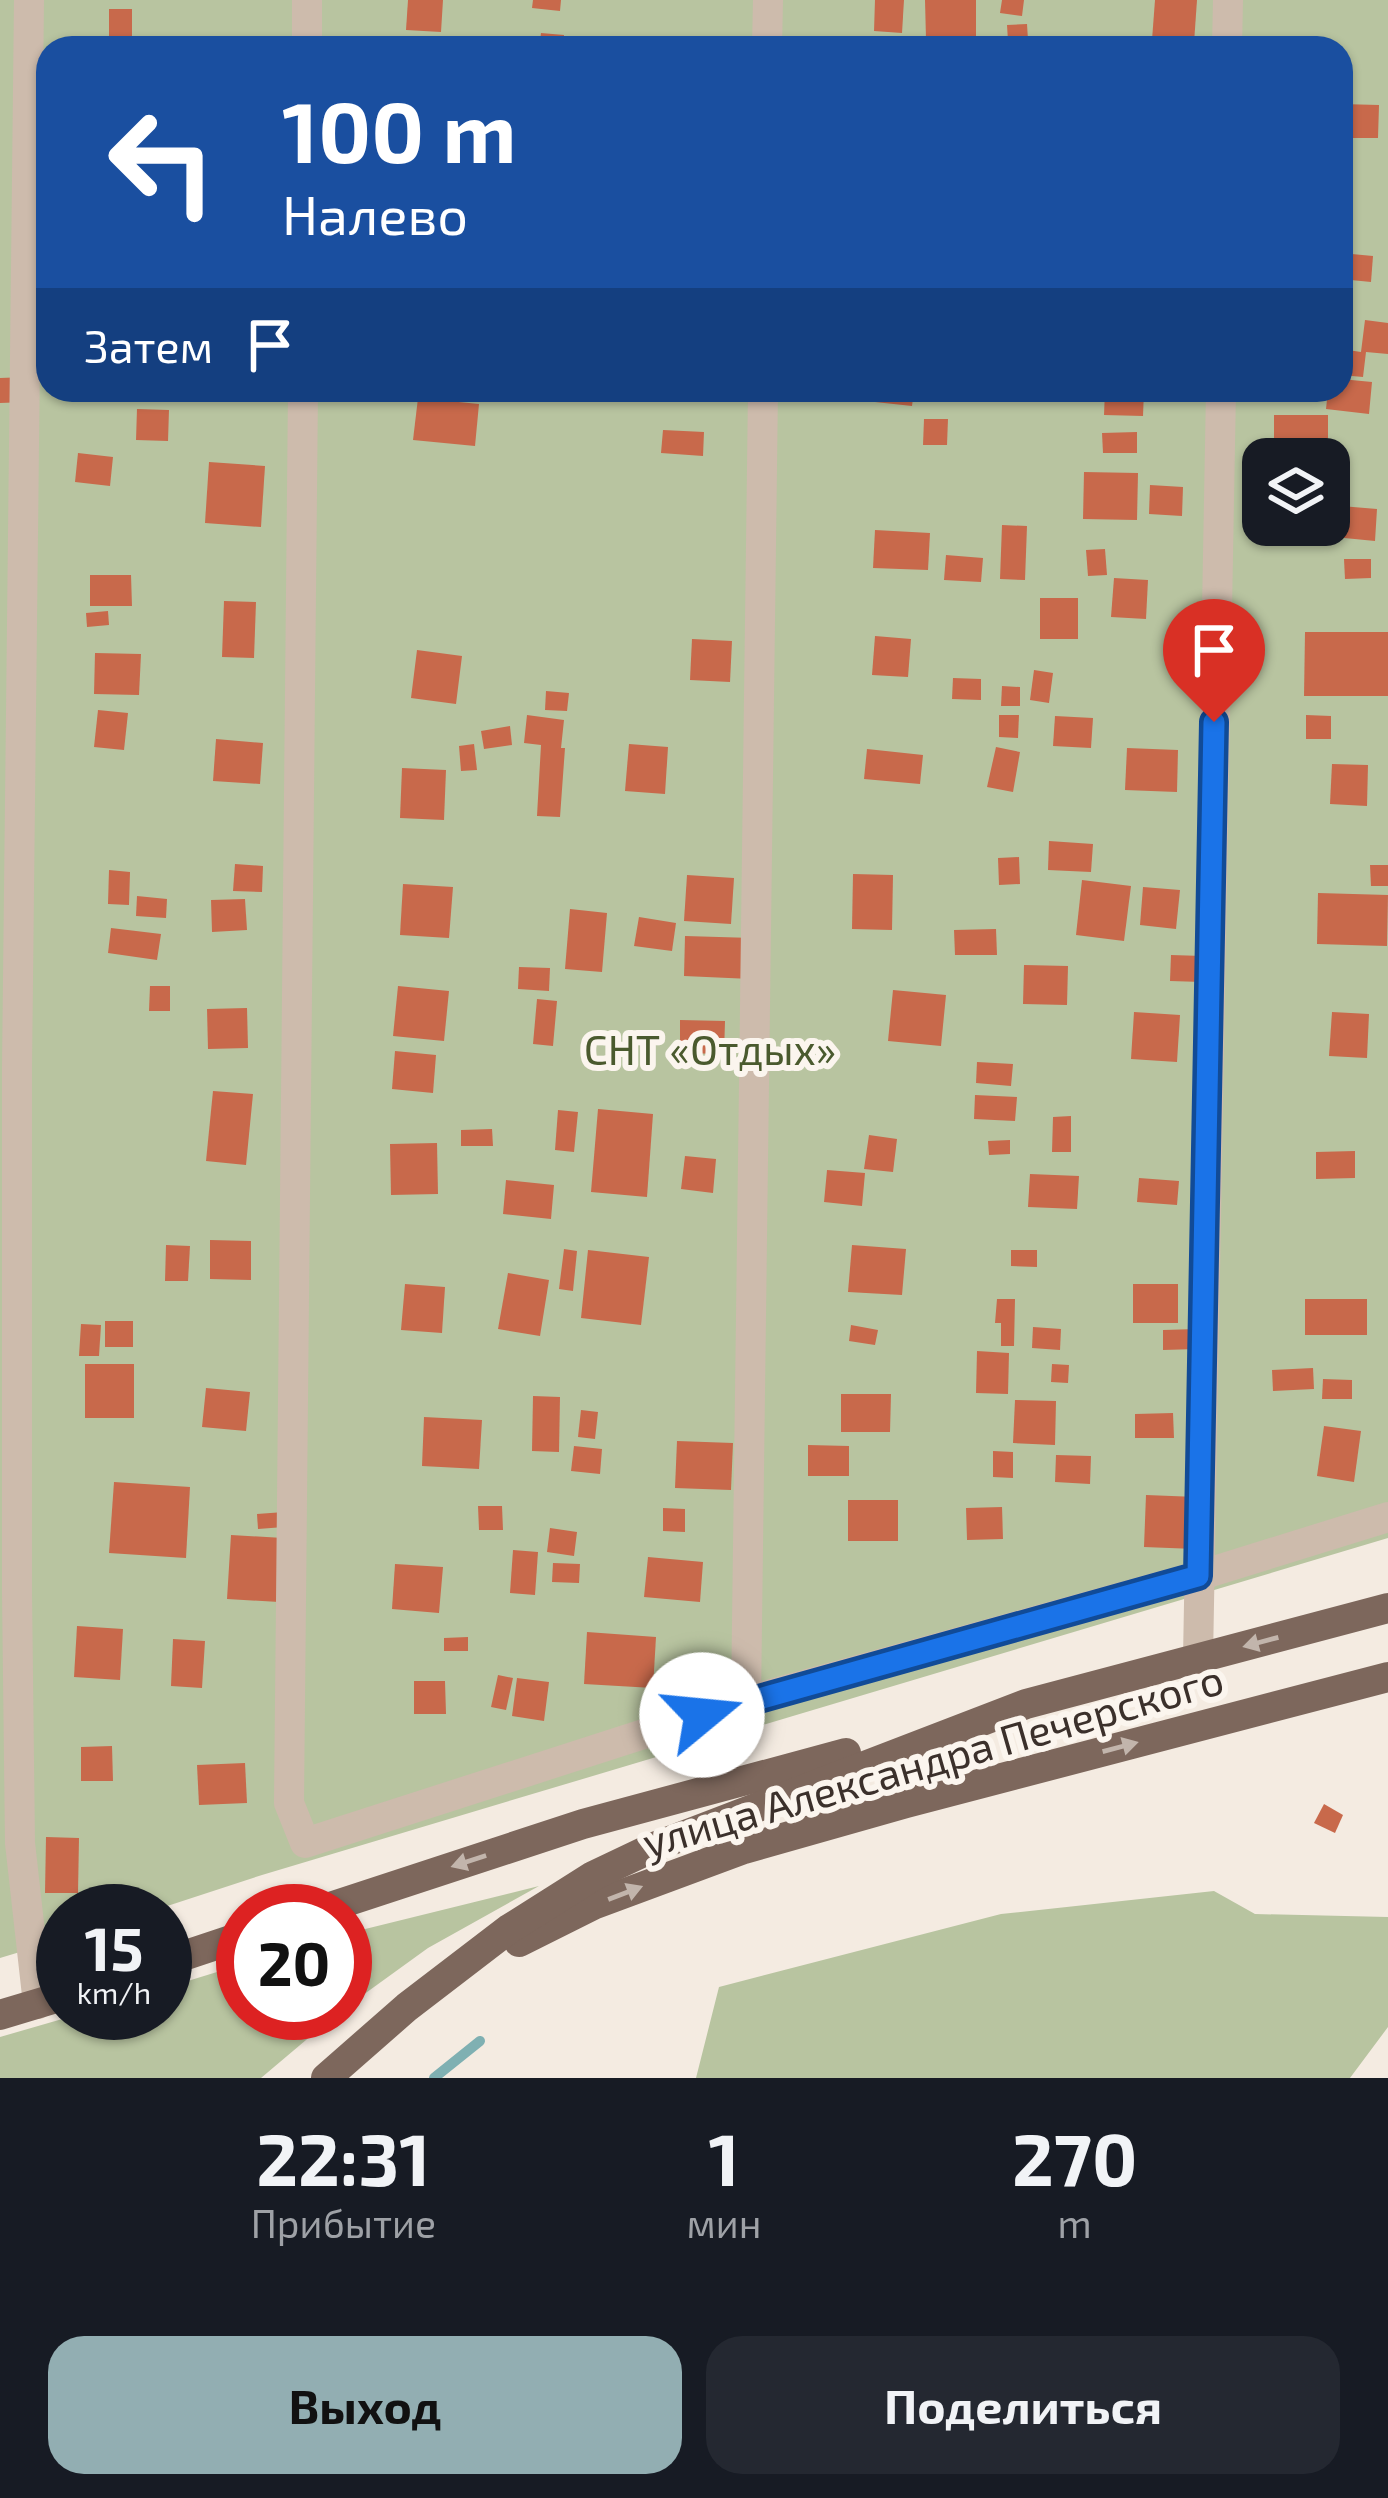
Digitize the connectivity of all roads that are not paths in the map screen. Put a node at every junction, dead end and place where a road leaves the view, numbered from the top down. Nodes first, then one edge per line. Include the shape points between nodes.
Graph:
1 (29, 0) edge
2 (308, 0) edge
3 (768, 0) edge
4 (1228, 0) edge
5 (307, 36) edge
6 (767, 36) edge
7 (1227, 36) edge
8 (303, 402) edge
9 (763, 402) edge
10 (1221, 402) edge
11 (1388, 1517) edge
12 (1198, 1576) junction
13 (1388, 1608) edge
14 (1198, 1659) junction
15 (1388, 1677) edge
16 (746, 1701) junction
17 (1026, 1704) junction
18 (372, 1893) edge
19 (36, 1962) edge
20 (444, 1980) junction
21 (36, 2004) edge
22 (0, 2015) edge
23 (326, 2078) edge

1 - 19 street via 17,1616 20,1844
2 - 5 street
3 - 6 street
4 - 7 street
8 - 16 street via 289,1803 304,1843
9 - 16 street
10 - 12 street
11 - 12 street
12 - 14 street
12 - 16 street
13 -> 14 main road, улица Александра Печерского
14 - 17 main road, улица Александра Печерского
20 -> 15 main road, улица Александра Печерского via 593,1906 744,1849
17 -> 18 main road via 583,1824
17 - 20 main road, улица Александра Печерского via 654,1847 509,1929
20 - 23 main road, улица Александра Печерского
21 - 22 main road

